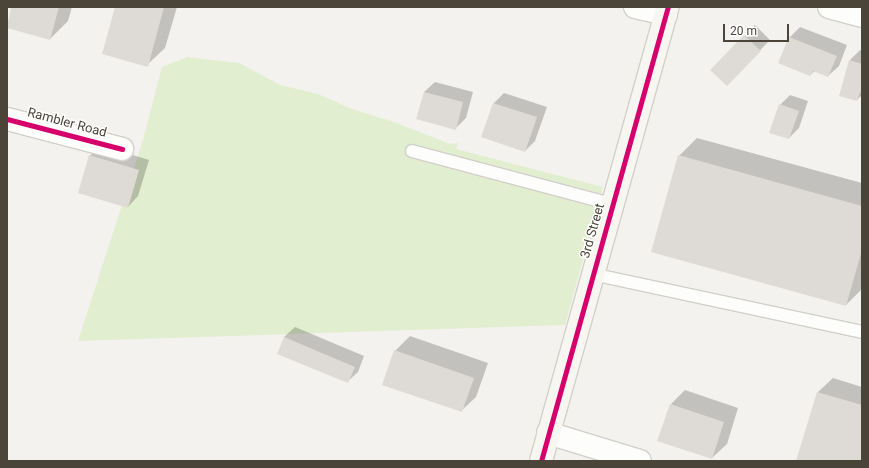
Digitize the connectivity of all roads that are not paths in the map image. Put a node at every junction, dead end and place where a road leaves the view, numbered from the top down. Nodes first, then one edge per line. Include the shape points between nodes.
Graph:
1 (635, 7) edge
2 (829, 7) edge
3 (667, 11) edge
4 (862, 16) edge
5 (7, 118) edge
6 (122, 149) dead end
7 (412, 151) dead end
8 (612, 204) junction
9 (592, 274) junction
10 (862, 332) edge
11 (548, 433) junction
12 (541, 461) edge
13 (640, 461) edge

1 - 3 street
2 - 4 street
3 - 8 street, 3rd Street
5 - 6 street, Rambler Road
7 - 8 lane
8 - 9 street, 3rd Street
9 - 10 lane
9 - 11 street, 3rd Street
11 - 12 street, 3rd Street
11 - 13 street

